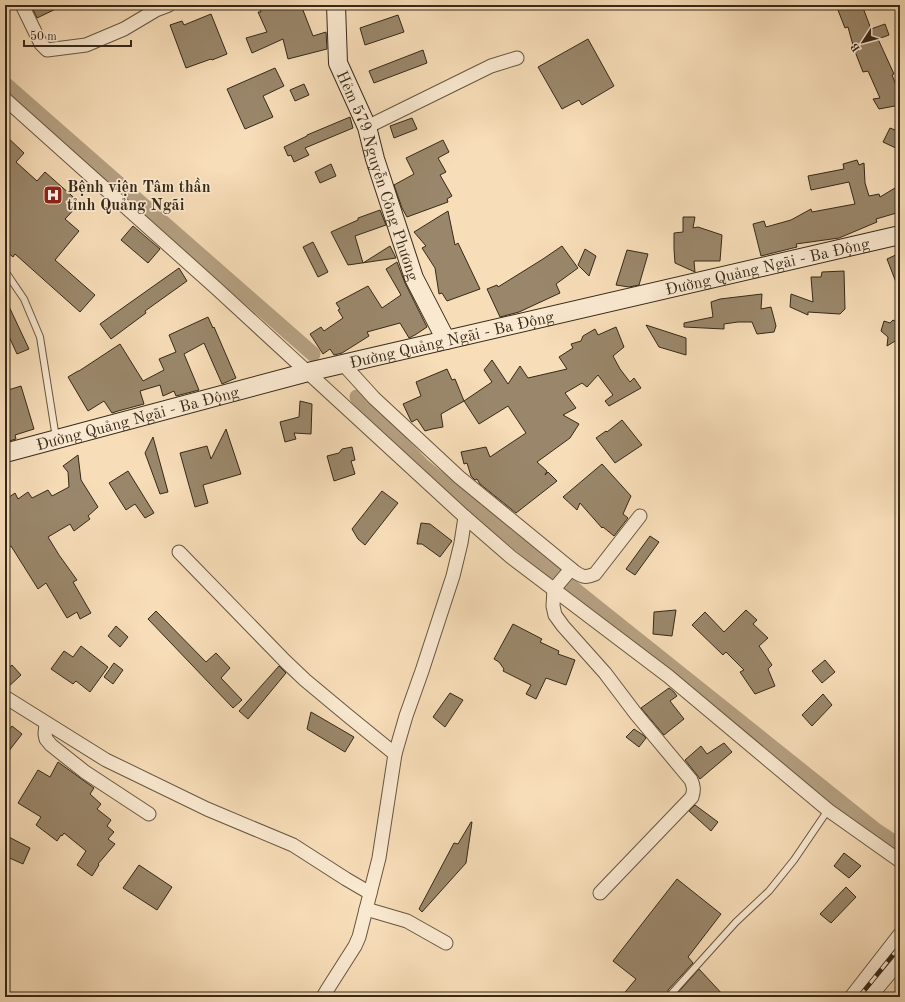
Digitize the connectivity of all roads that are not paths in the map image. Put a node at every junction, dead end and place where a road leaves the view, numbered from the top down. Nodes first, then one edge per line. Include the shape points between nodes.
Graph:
1 (22, 5) edge
2 (169, 5) edge
3 (336, 5) edge
4 (517, 58) dead end
5 (5, 99) edge
6 (367, 127) junction
7 (900, 235) edge
8 (5, 271) edge
9 (446, 340) junction
10 (343, 364) junction
11 (308, 372) junction
12 (56, 439) junction
13 (5, 453) edge
14 (640, 516) dead end
15 (465, 517) junction
16 (179, 552) dead end
17 (563, 579) junction
18 (5, 697) edge
19 (46, 723) junction
20 (395, 754) junction
21 (828, 810) junction
22 (149, 814) dead end
23 (900, 861) edge
24 (370, 893) junction
25 (600, 893) dead end
26 (366, 909) junction
27 (900, 934) edge
28 (446, 943) dead end
29 (900, 961) edge
30 (672, 993) dead end
31 (323, 997) edge
32 (851, 997) edge
33 (870, 997) edge

1 - 2 street via 41,44 48,50 86,44 124,29
3 - 6 main road, Hẻm 579 Nguyễn Công Phương via 338,63
4 - 6 street via 492,66
5 - 11 street
6 - 9 main road, Hẻm 579 Nguyễn Công Phương via 414,278
7 - 9 main road, Đường Quảng Ngãi - Ba Động
8 - 12 lane via 24,299 40,337
9 - 10 main road, Đường Quảng Ngãi - Ba Động
10 - 11 main road, Đường Quảng Ngãi - Ba Động
10 - 17 street via 374,398
11 - 12 main road, Đường Quảng Ngãi - Ba Động
11 - 15 street
12 - 13 main road, Đường Quảng Ngãi - Ba Động
14 - 17 street via 595,574
15 - 17 street via 511,557
15 - 20 street via 453,576
16 - 20 street via 305,680
17 - 21 street via 668,676
17 - 25 street via 553,606 555,616 605,673 694,786 692,797
18 - 19 street
19 - 22 street via 45,734 50,745 84,772
19 - 24 street via 106,760 208,809 293,845
20 - 24 street via 379,858
21 - 23 street
21 - 30 lane via 769,891 736,922
24 - 26 street
26 - 28 street via 406,921
26 - 31 street via 355,946
27 - 32 street
29 - 33 street

